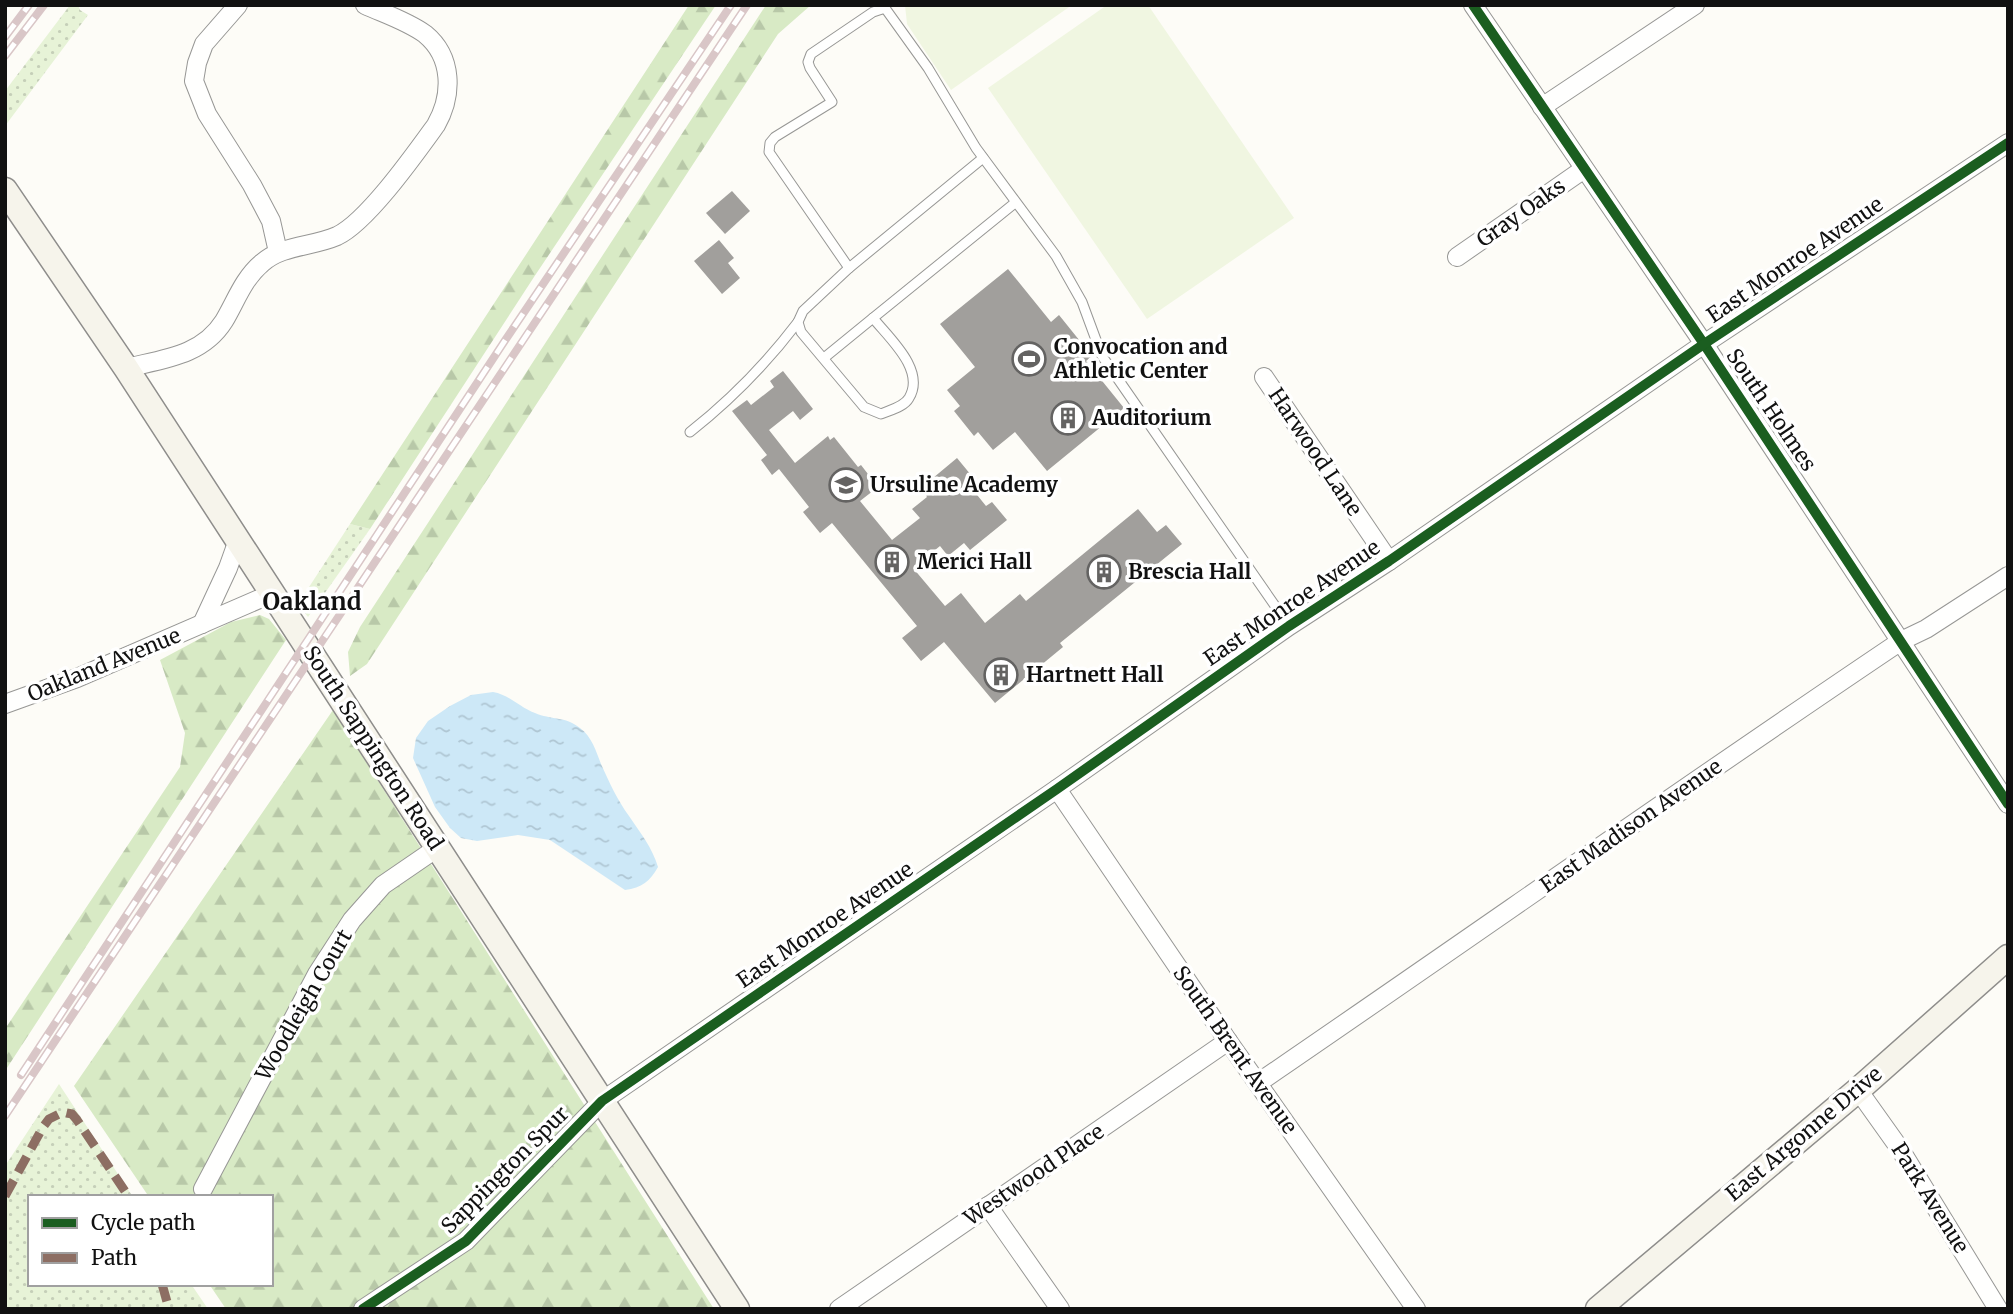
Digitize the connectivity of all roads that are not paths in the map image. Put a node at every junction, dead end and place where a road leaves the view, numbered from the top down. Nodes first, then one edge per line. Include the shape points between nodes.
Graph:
1 (238, 5) edge
2 (365, 5) edge
3 (1473, 5) edge
4 (1695, 5) edge
5 (1542, 107) junction
6 (2008, 143) edge
7 (983, 158) junction
8 (1584, 169) junction
9 (5, 190) edge
10 (1016, 202) junction
11 (278, 252) junction
12 (1457, 257) dead end
13 (849, 268) junction
14 (873, 318) junction
15 (798, 322) junction
16 (1704, 344) junction
17 (824, 358) junction
18 (126, 368) junction
19 (1264, 377) dead end
20 (690, 432) dead end
21 (238, 540) junction
22 (1389, 561) junction
23 (2008, 576) edge
24 (273, 593) junction
25 (202, 624) junction
26 (1289, 626) junction
27 (1901, 641) junction
28 (5, 704) edge
29 (1057, 789) junction
30 (2008, 804) edge
31 (438, 848) junction
32 (2008, 957) edge
33 (1228, 1041) junction
34 (1258, 1083) junction
35 (1858, 1090) junction
36 (602, 1101) junction
37 (203, 1189) dead end
38 (988, 1206) junction
39 (363, 1309) edge
40 (737, 1309) edge
41 (839, 1309) edge
42 (1060, 1309) edge
43 (1416, 1309) edge
44 (1598, 1309) edge
45 (1998, 1309) edge

1 - 11 street via 204,44 194,81 206,114 271,221
2 - 11 street via 403,21 436,46 447,70 445,109 421,147 356,224 337,236
3 - 5 street, South Holmes
4 - 5 street
5 - 8 street, South Holmes
6 - 16 street, East Monroe Avenue
7 - 10 lane
7 - 13 lane
7 - 13 lane via 885,8 811,54 810,68 832,102 775,137 769,152
8 - 12 street, Gray Oaks
8 - 16 street, South Holmes
9 - 18 street, South Sappington Road
10 - 14 lane
10 - 26 lane via 1056,256 1082,302 1102,356
11 - 18 street via 244,282 208,341 179,355
13 - 15 lane
14 - 17 lane
14 - 17 lane via 913,373 909,399 881,414 864,407
15 - 17 lane
15 - 20 lane via 737,394
16 - 22 street, East Monroe Avenue
16 - 27 street, South Holmes
18 - 21 street, South Sappington Road
19 - 22 street, Harwood Lane
21 - 24 street, South Sappington Road
21 - 25 street, Oakland Avenue
22 - 26 street, East Monroe Avenue
23 - 27 street, East Madison Avenue
24 - 25 street, Oakland Avenue
24 - 31 street, South Sappington Road
25 - 28 street, Oakland Avenue
26 - 29 street, East Monroe Avenue
27 - 30 street, South Holmes
27 - 34 street, East Madison Avenue
29 - 33 street, South Brent Avenue
29 - 36 street, East Monroe Avenue
31 - 36 street, South Sappington Road
31 - 37 street, Woodleigh Court via 383,885 352,920 317,974
32 - 35 street, East Argonne Drive
33 - 34 street, South Brent Avenue
33 - 38 street, Westwood Place
34 - 43 street, South Brent Avenue
35 - 44 street, East Argonne Drive
35 - 45 street, Park Avenue via 1900,1149
36 - 39 street, Sappington Spur via 466,1241
36 - 40 street, South Sappington Road
38 - 41 street, Westwood Place
38 - 42 street

